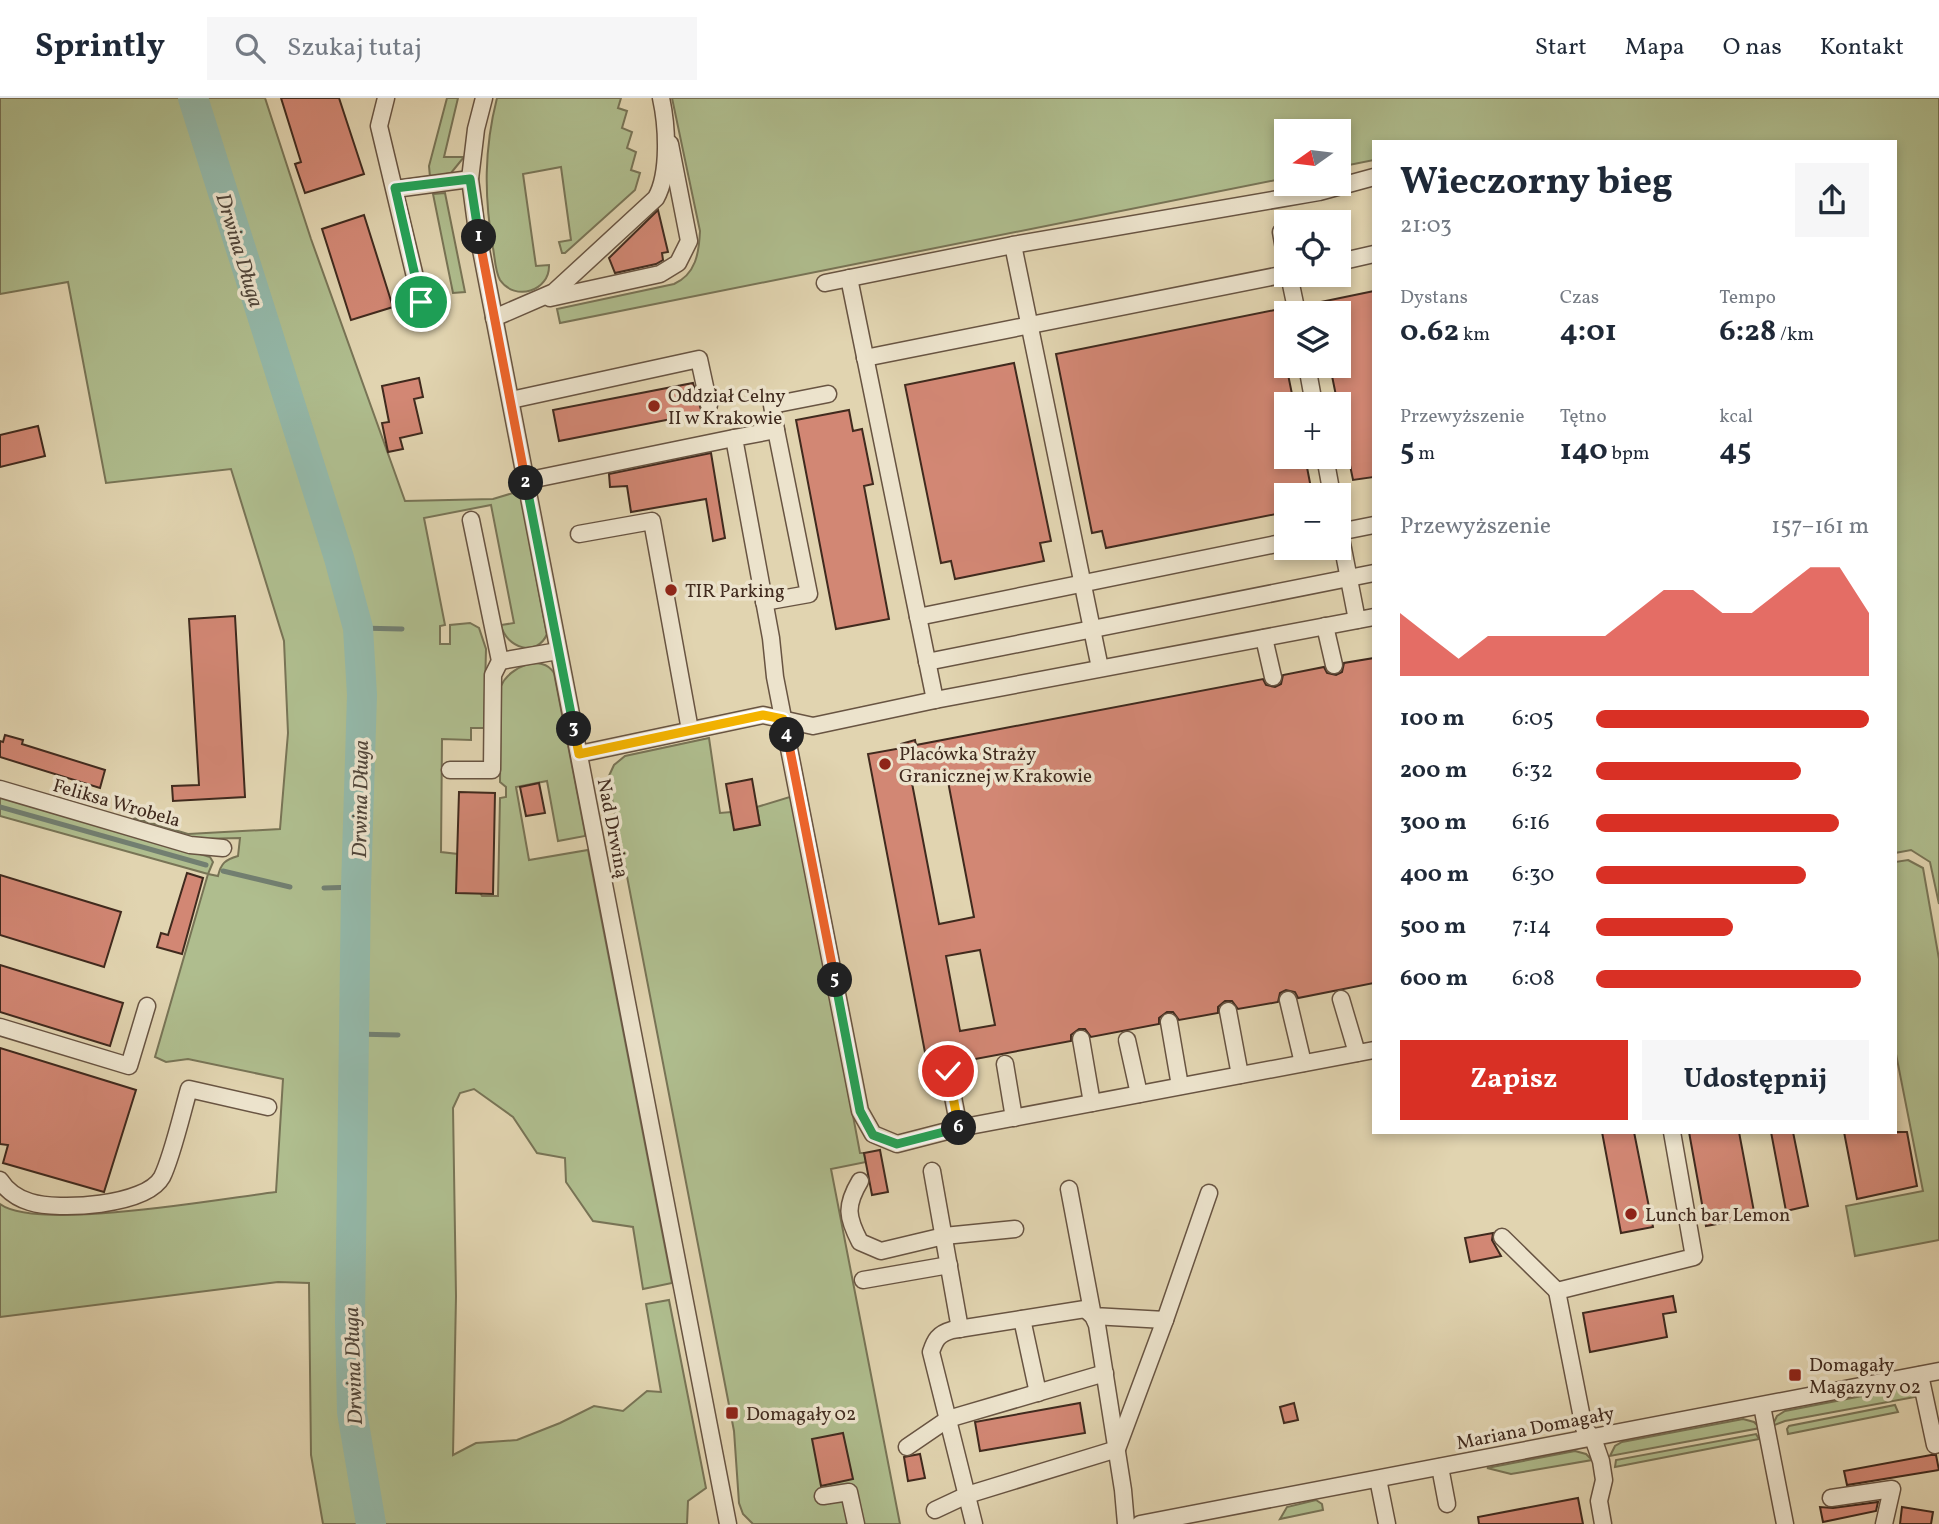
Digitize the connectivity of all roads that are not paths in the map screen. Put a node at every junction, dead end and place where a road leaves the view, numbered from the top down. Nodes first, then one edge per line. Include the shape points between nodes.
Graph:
1 (386, 98) edge
2 (484, 98) edge
3 (661, 98) edge
4 (667, 128) junction
5 (1372, 178) edge
6 (470, 179) junction
7 (395, 188) junction
8 (1013, 245) junction
9 (1372, 254) edge
10 (1351, 259) edge
11 (1274, 277) edge
12 (849, 278) junction
13 (825, 282) dead end
14 (421, 302) dead end
15 (531, 302) junction
16 (494, 318) junction
17 (1029, 324) junction
18 (865, 358) junction
19 (828, 394) dead end
20 (511, 400) junction
21 (709, 405) dead end
22 (776, 430) junction
23 (734, 438) junction
24 (526, 481) junction
25 (471, 520) dead end
26 (1372, 525) edge
27 (1351, 528) edge
28 (579, 534) dead end
29 (1274, 544) edge
30 (1345, 560) edge
31 (1372, 573) edge
32 (1349, 578) junction
33 (1083, 583) junction
34 (764, 602) junction
35 (918, 617) junction
36 (1366, 619) edge
37 (1325, 626) junction
38 (1092, 629) junction
39 (1264, 638) junction
40 (558, 652) junction
41 (500, 661) junction
42 (927, 662) junction
43 (1334, 666) dead end
44 (1100, 668) junction
45 (1273, 677) dead end
46 (935, 700) junction
47 (783, 719) junction
48 (690, 730) junction
49 (579, 754) junction
50 (450, 770) dead end
51 (0, 789) edge
52 (223, 848) dead end
53 (1341, 999) dead end
54 (1288, 1000) dead end
55 (147, 1006) dead end
56 (1228, 1011) dead end
57 (1169, 1022) dead end
58 (0, 1027) edge
59 (1081, 1039) dead end
60 (1127, 1040) dead end
61 (1372, 1050) edge
62 (1357, 1053) junction
63 (1303, 1063) junction
64 (1005, 1064) dead end
65 (948, 1071) dead end
66 (1240, 1075) junction
67 (1180, 1086) junction
68 (1139, 1094) junction
69 (1092, 1103) junction
70 (268, 1107) dead end
71 (1014, 1118) junction
72 (959, 1128) junction
73 (1672, 1134) edge
74 (932, 1171) dead end
75 (0, 1180) edge
76 (860, 1181) dead end
77 (1069, 1189) dead end
78 (1209, 1193) dead end
79 (1015, 1229) dead end
80 (944, 1236) junction
81 (1502, 1237) dead end
82 (949, 1265) junction
83 (863, 1280) dead end
84 (1557, 1291) junction
85 (1093, 1316) junction
86 (1022, 1319) junction
87 (1165, 1320) junction
88 (960, 1329) junction
89 (1939, 1371) edge
90 (1105, 1373) junction
91 (1920, 1375) junction
92 (1038, 1393) junction
93 (1762, 1406) junction
94 (948, 1419) junction
95 (1593, 1438) junction
96 (1935, 1445) dead end
97 (906, 1447) dead end
98 (1117, 1449) junction
99 (1440, 1467) junction
100 (1378, 1479) junction
101 (967, 1495) junction
102 (823, 1496) dead end
103 (1831, 1498) dead end
104 (1447, 1504) dead end
105 (936, 1510) dead end
106 (728, 1524) edge
107 (856, 1524) edge
108 (974, 1524) edge
109 (1126, 1524) edge
110 (1140, 1524) edge
111 (1387, 1524) edge
112 (1603, 1524) edge
113 (1785, 1524) edge
114 (1884, 1524) edge

1 - 7 street via 379,126
2 - 6 street, Nad Drwiną
3 - 4 street
4 - 15 street via 662,187 656,198 554,292
4 - 15 street via 689,241 678,263 660,274
5 - 8 street via 1320,192
6 - 7 street
6 - 16 street, Nad Drwiną
7 - 14 street
8 - 12 street
8 - 17 street
9 - 10 street
11 - 17 street
12 - 13 street
12 - 18 street
15 - 16 street
16 - 20 street, Nad Drwiną
17 - 18 street
17 - 33 street
18 - 35 street
19 - 22 street via 772,405
20 - 21 street via 699,359
20 - 24 street, Nad Drwiną
22 - 23 street
22 - 34 street via 809,594
23 - 24 street
23 - 34 street
24 - 40 street, Nad Drwiną
25 - 41 street
26 - 27 street
28 - 48 street via 652,521
29 - 33 street
30 - 32 street
31 - 32 street
32 - 36 street
32 - 38 street
33 - 35 street
33 - 38 street
34 - 47 street
35 - 42 street
36 - 37 street
37 - 39 street
37 - 43 street
38 - 42 street
38 - 44 street
39 - 44 street
39 - 45 street
40 - 41 street
40 - 49 street, Nad Drwiną
41 - 50 street via 493,675 492,770
42 - 46 street
44 - 46 street
46 - 47 street via 813,726
47 - 48 street via 763,715
47 - 72 street via 865,1124 873,1135 897,1144
48 - 49 street
49 - 106 street, Nad Drwiną
51 - 52 street, Feliksa Wrobela via 190,845
53 - 62 street
54 - 63 street
55 - 58 street via 129,1066
56 - 66 street
57 - 67 street
59 - 69 street
60 - 68 street
61 - 62 street
62 - 63 street
63 - 66 street
64 - 71 street
65 - 72 street
66 - 67 street
67 - 68 street
68 - 69 street
69 - 71 street
70 - 75 street via 189,1090 161,1178 132,1197 44,1205 16,1196
71 - 72 street
73 - 84 street via 1694,1258
74 - 80 street
76 - 80 street via 850,1197 849,1222 860,1242 881,1251
77 - 85 street
78 - 87 street
79 - 80 street
80 - 82 street
81 - 84 street
82 - 83 street
82 - 88 street
84 - 95 street via 1584,1428
85 - 86 street via 1085,1310
85 - 87 street
85 - 90 street
86 - 88 street
86 - 92 street
87 - 98 street
88 - 94 street via 943,1332 931,1352
89 - 91 street, Mariana Domagały
90 - 92 street
90 - 98 street
91 - 93 street, Mariana Domagały
91 - 96 street
92 - 94 street
93 - 95 street, Mariana Domagały
93 - 113 street
94 - 97 street
94 - 101 street
95 - 99 street, Mariana Domagały
95 - 112 street via 1604,1480 1599,1501
98 - 101 street
98 - 109 street
99 - 100 street, Mariana Domagały
99 - 104 street
100 - 110 street, Mariana Domagały
100 - 111 street
101 - 105 street
101 - 108 street
102 - 107 street via 849,1492
103 - 114 street via 1892,1489

